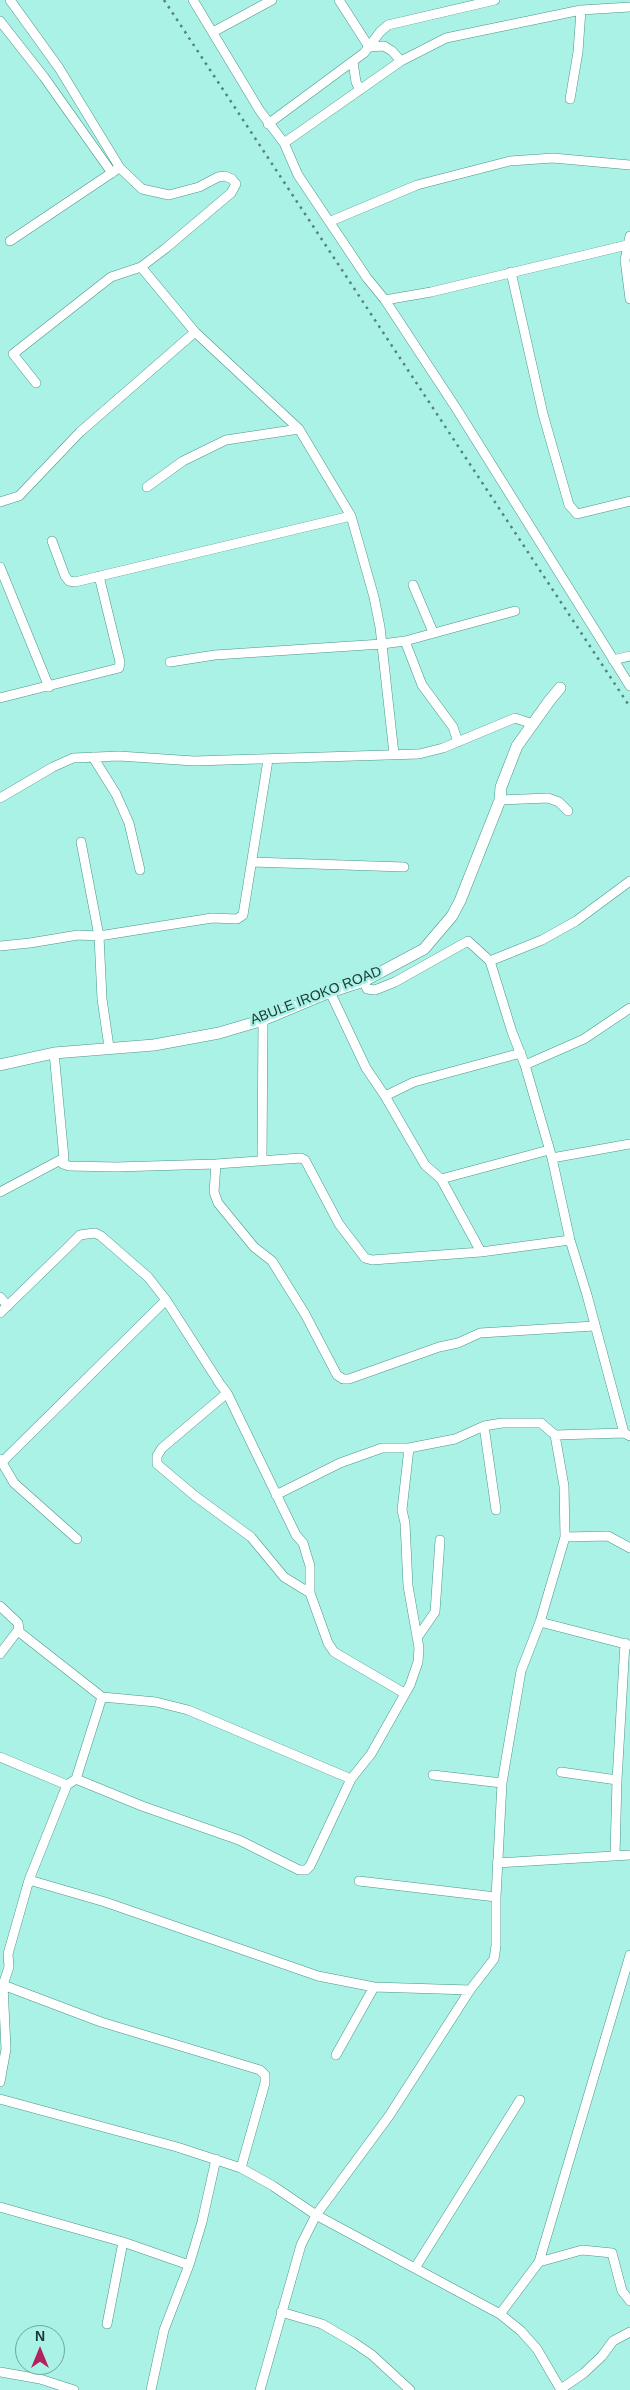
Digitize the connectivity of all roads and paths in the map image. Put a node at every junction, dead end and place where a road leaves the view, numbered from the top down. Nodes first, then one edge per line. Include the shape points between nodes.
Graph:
1 (10, 0) edge
2 (193, 0) edge
3 (272, 0) edge
4 (339, 0) edge
5 (495, 0) edge
6 (630, 7) edge
7 (581, 10) junction
8 (0, 20) edge
9 (212, 32) junction
10 (4, 34) edge
11 (369, 47) junction
12 (401, 61) junction
13 (353, 62) junction
14 (360, 90) junction
15 (570, 99) dead end
16 (268, 124) junction
17 (284, 143) junction
18 (630, 165) edge
19 (120, 168) junction
20 (112, 173) junction
21 (331, 221) junction
22 (629, 240) edge
23 (10, 241) dead end
24 (140, 267) junction
25 (512, 272) junction
26 (630, 299) edge
27 (385, 300) junction
28 (195, 332) junction
29 (36, 383) dead end
30 (298, 429) junction
31 (147, 488) dead end
32 (630, 501) edge
33 (0, 502) edge
34 (351, 516) junction
35 (52, 541) dead end
36 (0, 567) edge
37 (99, 576) junction
38 (413, 585) dead end
39 (515, 611) dead end
40 (433, 632) junction
41 (405, 641) junction
42 (382, 644) junction
43 (630, 656) edge
44 (613, 660) junction
45 (170, 662) dead end
46 (630, 686) edge
47 (49, 687) junction
48 (560, 688) dead end
49 (0, 698) edge
50 (532, 724) junction
51 (458, 742) junction
52 (394, 754) junction
53 (93, 757) junction
54 (268, 760) junction
55 (0, 798) edge
56 (500, 800) junction
57 (568, 810) dead end
58 (82, 842) dead end
59 (252, 862) junction
60 (404, 868) dead end
61 (140, 870) dead end
62 (630, 880) edge
63 (99, 936) junction
64 (0, 946) edge
65 (490, 961) junction
66 (364, 981) junction
67 (330, 992) junction
68 (630, 1008) edge
69 (262, 1020) junction
70 (110, 1048) junction
71 (54, 1053) junction
72 (521, 1054) junction
73 (0, 1065) edge
74 (525, 1065) junction
75 (385, 1096) junction
76 (630, 1144) edge
77 (551, 1154) junction
78 (64, 1158) junction
79 (262, 1159) junction
80 (216, 1164) junction
81 (441, 1179) junction
82 (0, 1192) edge
83 (570, 1240) junction
84 (482, 1252) junction
85 (0, 1297) edge
86 (166, 1300) junction
87 (8, 1306) junction
88 (0, 1314) edge
89 (594, 1326) junction
90 (227, 1393) junction
91 (484, 1426) junction
92 (555, 1435) junction
93 (627, 1435) edge
94 (409, 1448) junction
95 (1, 1460) edge
96 (276, 1495) junction
97 (496, 1510) dead end
98 (565, 1537) junction
99 (77, 1539) dead end
100 (440, 1540) dead end
101 (630, 1548) edge
102 (310, 1593) junction
103 (0, 1606) edge
104 (540, 1622) junction
105 (18, 1631) junction
106 (417, 1638) junction
107 (628, 1645) edge
108 (0, 1654) edge
109 (404, 1694) junction
110 (102, 1697) junction
111 (0, 1757) edge
112 (561, 1772) dead end
113 (433, 1775) dead end
114 (76, 1778) junction
115 (352, 1778) junction
116 (617, 1780) junction
117 (502, 1782) junction
118 (67, 1785) junction
119 (615, 1855) junction
120 (630, 1855) edge
121 (497, 1863) junction
122 (29, 1880) junction
123 (359, 1881) dead end
124 (496, 1896) junction
125 (630, 1955) edge
126 (3, 1985) junction
127 (374, 1987) junction
128 (470, 1990) junction
129 (336, 2055) dead end
130 (0, 2082) edge
131 (0, 2099) edge
132 (520, 2100) dead end
133 (216, 2158) junction
134 (241, 2168) junction
135 (0, 2207) edge
136 (316, 2215) junction
137 (123, 2242) junction
138 (539, 2262) junction
139 (189, 2265) junction
140 (415, 2268) junction
141 (630, 2301) edge
142 (282, 2312) junction
143 (500, 2314) junction
144 (107, 2324) dead end
145 (630, 2332) edge
146 (0, 2372) edge
147 (74, 2390) edge
148 (151, 2390) edge
149 (260, 2390) edge
150 (410, 2390) edge
151 (561, 2390) edge

1 - 19 street via 59,68
2 - 9 street
3 - 9 street
4 - 11 street
5 - 11 street via 388,24
6 - 7 street
7 - 12 street via 446,38
7 - 15 street
8 - 10 street
9 - 16 street
10 - 20 street via 44,77
11 - 12 street via 384,46
11 - 13 street
12 - 14 street
13 - 14 street
13 - 16 street
14 - 17 street
16 - 17 street
17 - 21 street via 298,174
18 - 21 street via 553,158 510,161 417,185
19 - 20 street
19 - 24 street via 142,189 169,195 199,187 218,177 225,176 236,184 231,193
20 - 23 street
21 - 27 street
22 - 25 street
22 - 26 street via 625,260
24 - 28 street
24 - 29 street via 111,276 13,354
25 - 27 street
25 - 32 street via 543,414 569,504 576,514
27 - 44 street via 535,532
28 - 30 street
28 - 33 street via 80,432 19,496
30 - 31 street via 226,440 183,462
30 - 34 street
34 - 37 street
34 - 42 street via 374,597
35 - 37 street via 69,581
36 - 47 street
37 - 47 street via 119,668
38 - 40 street
39 - 40 street
40 - 41 street
41 - 42 street
41 - 51 street via 422,685 453,727
42 - 45 street via 215,655
42 - 52 street
43 - 44 street
44 - 46 street
47 - 49 street
48 - 50 street, ABULE IROKO ROAD
50 - 51 street via 515,718
50 - 56 street, ABULE IROKO ROAD via 507,768
51 - 52 street via 419,754
52 - 54 street
53 - 54 street via 194,762
53 - 55 street via 66,761
53 - 61 street via 129,823
54 - 59 street
56 - 57 street via 548,798
56 - 66 street, ABULE IROKO ROAD via 452,916 424,949
58 - 63 street
59 - 60 street
59 - 63 street via 246,909 244,915 237,919 212,918
62 - 65 street via 576,921 542,940
63 - 64 street via 78,935
63 - 70 street via 102,999
65 - 66 street via 468,941 396,982 375,990 367,989
65 - 72 street
66 - 67 street, ABULE IROKO ROAD
67 - 69 street, ABULE IROKO ROAD
67 - 75 street via 366,1068
68 - 74 street via 584,1039
69 - 70 street, ABULE IROKO ROAD via 204,1036 154,1045
69 - 79 street
70 - 71 street, ABULE IROKO ROAD
71 - 73 street, ABULE IROKO ROAD
71 - 78 street
72 - 74 street
72 - 75 street via 414,1082
74 - 77 street
75 - 81 street via 425,1165
76 - 77 street
77 - 81 street
77 - 83 street
78 - 80 street via 63,1164 79,1167
78 - 82 street
79 - 80 street
79 - 84 street via 305,1160 339,1224 365,1258
80 - 89 street via 214,1192 218,1203 254,1247 272,1261 337,1375 343,1379 480,1333
81 - 84 street
83 - 84 street
83 - 89 street
85 - 87 street
86 - 87 street via 148,1278 94,1233 80,1236
86 - 90 street
86 - 95 street
87 - 88 street
89 - 93 street
90 - 96 street
90 - 102 street via 162,1448 157,1464 251,1538 284,1577
91 - 92 street via 541,1423
91 - 94 street via 455,1439
91 - 97 street
92 - 93 street
92 - 98 street via 564,1486
94 - 96 street via 382,1448 358,1456
94 - 106 street via 402,1510 408,1586
95 - 99 street via 14,1482
96 - 102 street via 303,1543 310,1566
98 - 101 street via 608,1536
98 - 104 street
100 - 106 street via 435,1612
102 - 109 street via 334,1652
103 - 105 street via 18,1623
104 - 107 street
104 - 117 street via 521,1671
105 - 108 street
105 - 110 street
106 - 109 street via 418,1662
107 - 116 street
109 - 115 street via 371,1754
110 - 114 street
110 - 115 street via 156,1702 188,1710
111 - 118 street
112 - 116 street
113 - 117 street
114 - 115 street via 142,1806 239,1840 299,1870 306,1870
114 - 118 street
116 - 119 street
117 - 121 street
118 - 122 street
119 - 120 street
119 - 121 street
121 - 124 street
122 - 126 street via 8,1954 9,1967
122 - 127 street via 105,1902 318,1976
123 - 124 street
124 - 128 street via 494,1959
125 - 138 street
126 - 130 street via 6,2049
126 - 134 street via 101,2022 260,2070 265,2075 265,2083
127 - 128 street
127 - 129 street
128 - 136 street via 389,2116
131 - 133 street
132 - 140 street
133 - 134 street
133 - 139 street
134 - 136 street
135 - 137 street
136 - 140 street
136 - 142 street via 301,2245
137 - 139 street
137 - 144 street
138 - 141 street via 582,2250 612,2254 622,2292
138 - 143 street
139 - 148 street via 164,2330
140 - 143 street
142 - 149 street
142 - 150 street via 322,2324 353,2342
143 - 151 street via 536,2349
145 - 151 street via 613,2341 584,2373
146 - 147 street via 40,2379

